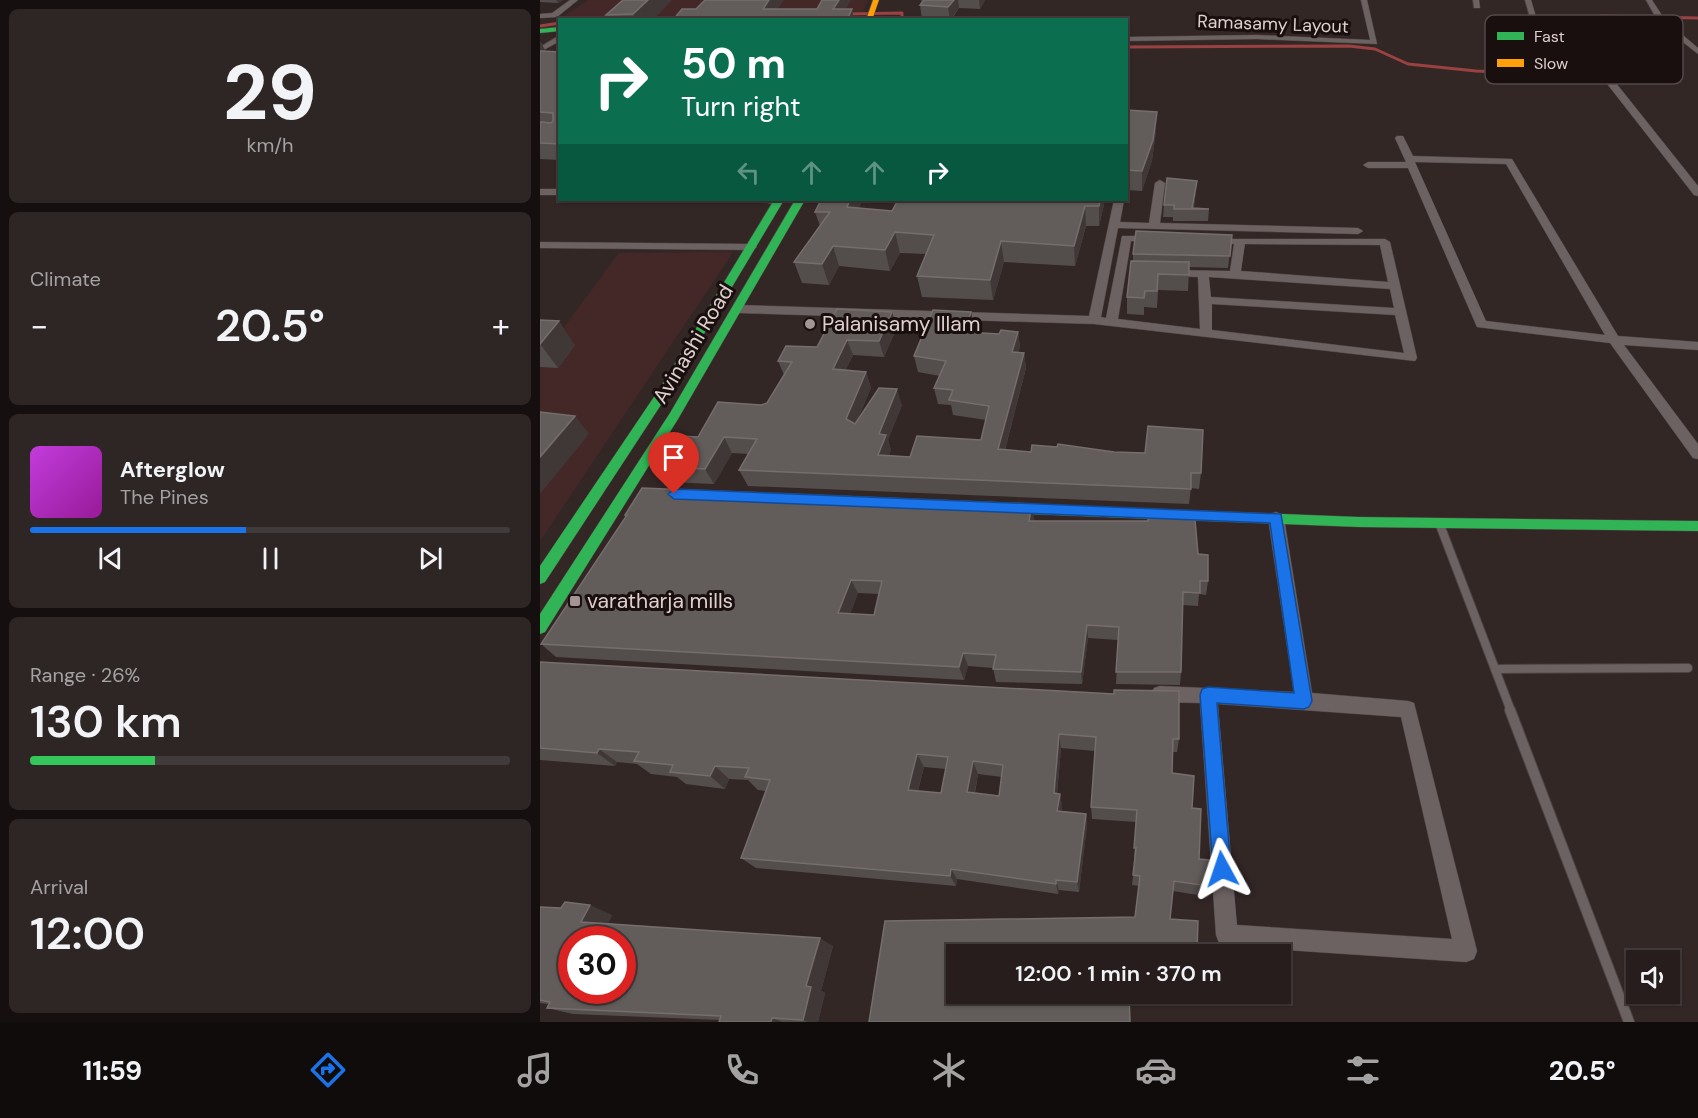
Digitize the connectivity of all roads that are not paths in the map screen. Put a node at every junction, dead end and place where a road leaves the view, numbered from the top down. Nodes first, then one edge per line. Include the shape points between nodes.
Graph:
1 (575, 0) edge
2 (1364, 0) edge
3 (1528, 0) edge
4 (1649, 0) edge
5 (1533, 15) edge
6 (1658, 15) edge
7 (540, 16) edge
8 (558, 29) edge
9 (540, 31) edge
10 (558, 38) edge
11 (1128, 39) edge
12 (1683, 39) edge
13 (540, 50) edge
14 (1698, 52) edge
15 (1613, 84) edge
16 (1400, 138) dead end
17 (1411, 162) junction
18 (1368, 165) dead end
19 (1160, 183) dead end
20 (540, 192) edge
21 (558, 192) edge
22 (1698, 193) edge
23 (778, 201) edge
24 (799, 201) edge
25 (1119, 201) edge
26 (1115, 225) junction
27 (1154, 227) junction
28 (1358, 231) dead end
29 (1172, 240) edge
30 (1194, 241) edge
31 (1240, 242) junction
32 (540, 245) edge
33 (752, 247) junction
34 (1155, 273) edge
35 (1203, 274) junction
36 (1235, 274) junction
37 (1395, 286) junction
38 (1206, 300) junction
39 (739, 309) junction
40 (1401, 312) junction
41 (1094, 320) junction
42 (1112, 320) junction
43 (1206, 332) junction
44 (1614, 340) junction
45 (1698, 346) edge
46 (1698, 454) edge
47 (992, 507) edge
48 (1276, 518) junction
49 (1439, 523) junction
50 (1698, 526) edge
51 (540, 578) edge
52 (540, 627) edge
53 (1688, 668) dead end
54 (1495, 669) junction
55 (1138, 694) edge
56 (1208, 695) junction
57 (1304, 701) junction
58 (1629, 1022) edge

1 - 7 street via 554,15
2 - 11 street, Ramasamy Layout via 1374,42
3 - 5 street
4 - 6 street
8 - 9 main road
10 - 13 street
12 - 14 street
15 - 22 street
16 - 17 street
17 - 18 street
17 - 44 street via 1509,161
17 - 44 street via 1481,324
19 - 27 street
20 - 21 street
23 - 33 main road
24 - 39 main road, Avinashi Road
25 - 26 street
26 - 27 street
26 - 41 street
27 - 28 street
29 - 42 street via 1126,238 1125,272
30 - 31 street
31 - 36 street
31 - 37 street via 1386,242
32 - 33 street
33 - 51 main road via 603,487
34 - 35 street
35 - 36 street
35 - 38 street
36 - 37 street
37 - 40 street
38 - 40 street
38 - 43 street
39 - 41 street
39 - 52 main road, Avinashi Road via 635,492
40 - 43 street via 1411,358
41 - 42 street
42 - 43 street
44 - 45 street
44 - 46 street
47 - 48 main road
48 - 49 main road
48 - 57 street
49 - 50 main road
49 - 54 lane
53 - 54 lane
54 - 58 lane
55 - 56 street
56 - 57 street
56 - 57 street via 1227,935 1466,951 1408,709

